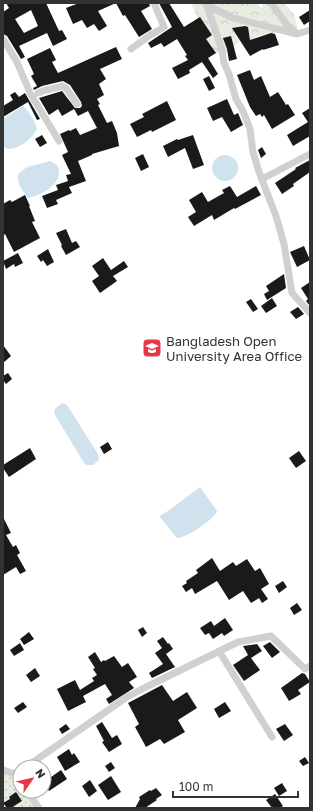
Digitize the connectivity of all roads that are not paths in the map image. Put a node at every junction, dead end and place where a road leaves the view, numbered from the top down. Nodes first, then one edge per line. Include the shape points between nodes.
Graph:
1 (154, 3) edge
2 (271, 3) edge
3 (206, 4) edge
4 (310, 30) edge
5 (296, 34) junction
6 (3, 38) edge
7 (130, 49) dead end
8 (38, 93) dead end
9 (77, 104) dead end
10 (59, 142) dead end
11 (310, 154) edge
12 (262, 179) junction
13 (310, 313) edge
14 (219, 651) junction
15 (310, 666) edge
16 (272, 737) dead end
17 (38, 759) edge
18 (33, 799) edge
19 (39, 808) edge

1 - 7 street via 164,27
2 - 5 street
3 - 5 street via 233,18
3 - 12 street via 236,99 250,129 253,152
4 - 5 street
6 - 10 street via 30,93
8 - 9 street via 62,86
11 - 12 street
12 - 13 street via 284,244 292,293
14 - 15 street via 238,642 271,636 304,669
14 - 16 street
14 - 17 street via 127,697
18 - 19 street

